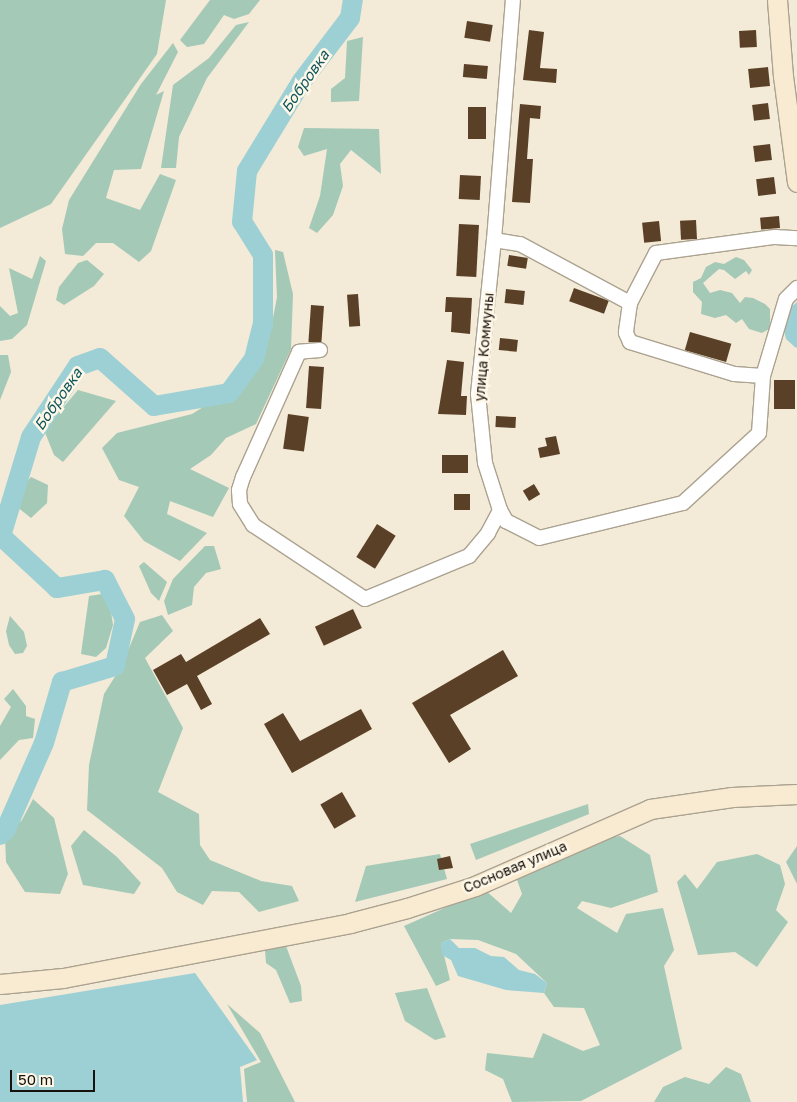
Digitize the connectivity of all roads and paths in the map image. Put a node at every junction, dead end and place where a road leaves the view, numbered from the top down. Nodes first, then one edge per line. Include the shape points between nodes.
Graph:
1 (513, 0) edge
2 (777, 0) edge
3 (797, 182) edge
4 (797, 238) edge
5 (494, 240) junction
6 (797, 288) edge
7 (630, 303) junction
8 (320, 350) dead end
9 (763, 376) junction
10 (500, 510) junction
11 (797, 794) edge
12 (0, 984) edge

1 - 5 street, улица Коммуны
2 - 3 street
4 - 7 street via 775,237 656,253
5 - 7 street via 520,244
5 - 10 street, улица Коммуны via 478,394 485,463
6 - 9 street via 786,299
7 - 9 street via 626,332 630,342 734,374
8 - 10 street via 299,352 243,478 239,490 240,504 254,525 365,598 469,556
9 - 10 street via 759,433 683,503 538,538 506,521
11 - 12 street, Сосновая улица via 732,797 650,809 475,886 350,923 63,978

